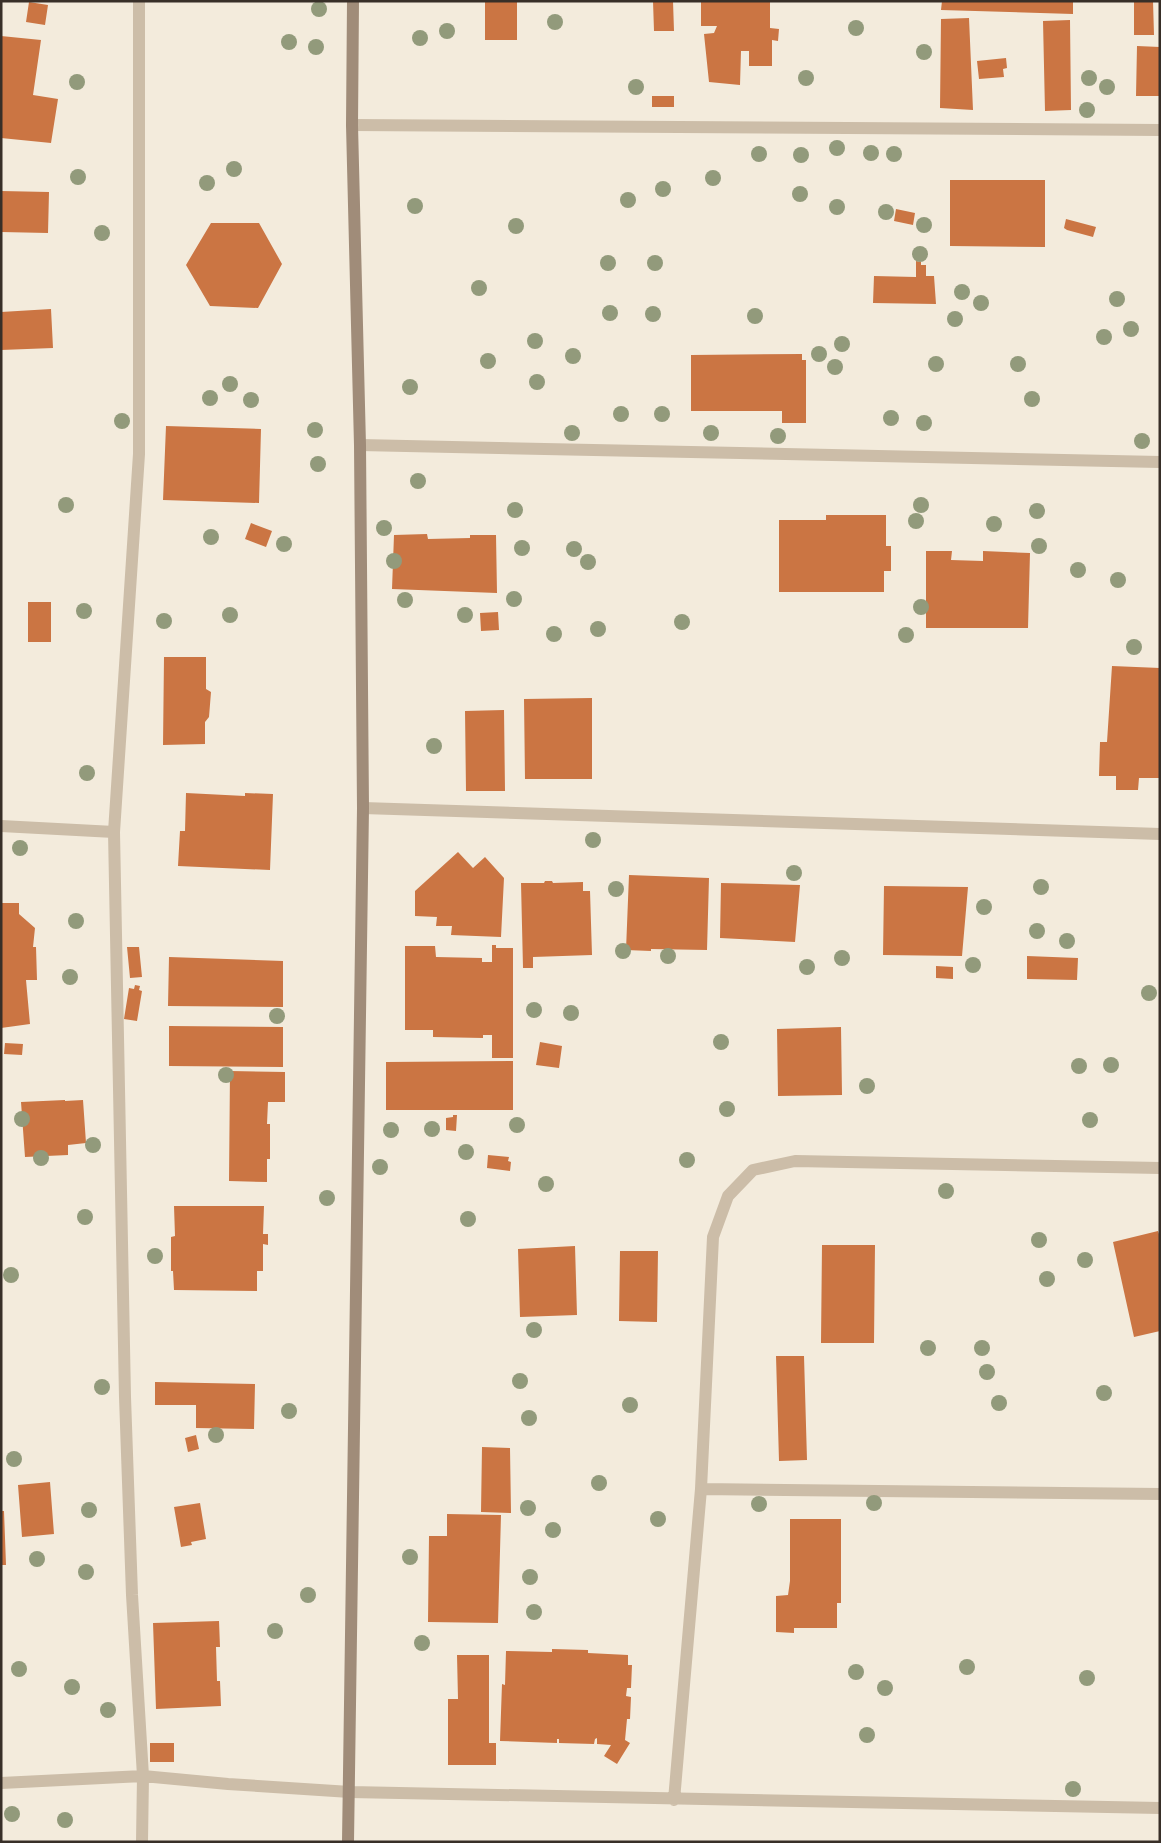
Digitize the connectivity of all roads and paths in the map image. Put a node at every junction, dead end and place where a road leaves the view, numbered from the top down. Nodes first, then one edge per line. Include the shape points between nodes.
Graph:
1 (140, 1) edge
2 (353, 1) edge
3 (352, 124) junction
4 (1160, 130) edge
5 (360, 445) junction
6 (1160, 462) edge
7 (363, 808) junction
8 (1, 826) edge
9 (114, 832) junction
10 (1160, 834) edge
11 (1160, 1168) edge
12 (701, 1489) junction
13 (1160, 1494) edge
14 (143, 1776) junction
15 (1, 1784) edge
16 (350, 1792) junction
17 (674, 1800) junction
18 (1160, 1808) edge
19 (142, 1842) edge
20 (348, 1842) edge

1 - 9 street via 139,454
2 - 3 main road
3 - 4 street
3 - 5 main road
5 - 6 street
5 - 7 main road
7 - 10 street
7 - 16 main road
8 - 9 street
9 - 14 street via 125,1397
11 - 12 street via 795,1161 754,1170 728,1196 713,1237
12 - 13 street
12 - 17 street
14 - 15 street
14 - 16 street
14 - 19 street
16 - 17 street
16 - 20 main road
17 - 18 street

